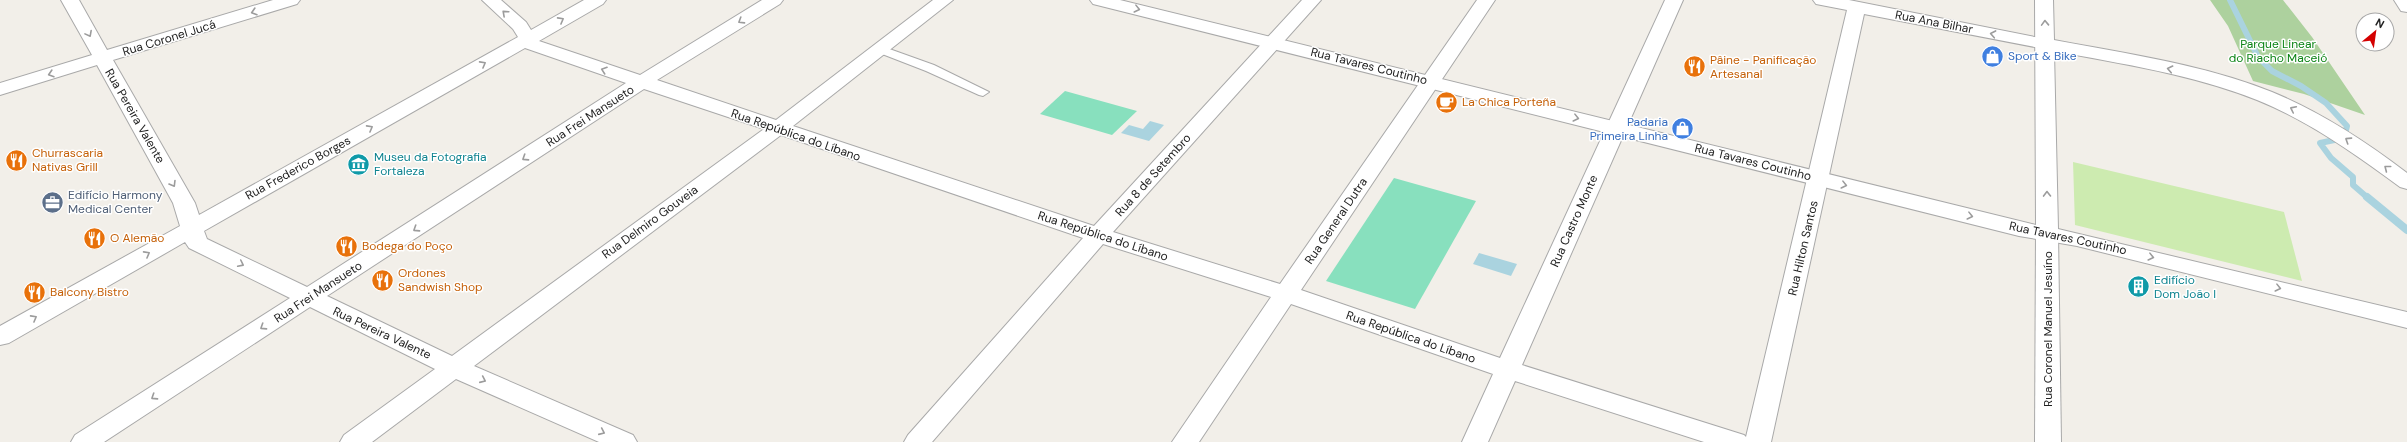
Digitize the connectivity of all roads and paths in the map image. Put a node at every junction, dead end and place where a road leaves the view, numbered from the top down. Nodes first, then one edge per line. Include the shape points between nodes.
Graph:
1 (70, 0) edge
2 (291, 0) edge
3 (491, 0) edge
4 (597, 0) edge
5 (774, 0) edge
6 (944, 0) edge
7 (1099, 0) edge
8 (1312, 0) edge
9 (1486, 0) edge
10 (1674, 0) edge
11 (1822, 0) edge
12 (2044, 0) edge
13 (2403, 0) edge
14 (1857, 7) junction
15 (2407, 7) edge
16 (527, 39) junction
17 (1273, 43) junction
18 (2045, 44) junction
19 (881, 50) junction
20 (102, 58) junction
21 (1430, 81) junction
22 (641, 82) junction
23 (0, 89) edge
24 (983, 92) dead end
25 (1616, 128) junction
26 (777, 129) junction
27 (1819, 178) junction
28 (2407, 183) edge
29 (192, 228) junction
30 (2047, 234) junction
31 (1098, 235) junction
32 (1287, 294) junction
33 (308, 298) junction
34 (2407, 320) edge
35 (0, 337) edge
36 (453, 367) junction
37 (1508, 370) junction
38 (84, 442) edge
39 (353, 442) edge
40 (624, 442) edge
41 (917, 442) edge
42 (1185, 442) edge
43 (1475, 442) edge
44 (1735, 442) edge
45 (1758, 442) edge
46 (2048, 442) edge

1 -> 20 street, Rua Pereira Valente
2 -> 20 street, Rua Coronel Jucá
16 -> 3 street, Rua República do Líbano via 523,29
16 -> 4 street, Rua Frederico Borges
5 -> 22 street, Rua Frei Mansueto
6 - 19 street, Rua Delmiro Gouveia
7 -> 17 street, Rua Tavares Coutinho
8 - 17 street, Rua 8 de Setembro
9 - 21 street, Rua General Dutra
10 - 25 street, Rua Castro Monte
11 - 14 street, Rua Ana Bilhar
18 -> 12 street, Rua Coronel Manuel Jesuíno
13 - 15 street
18 -> 14 street, Rua Ana Bilhar
14 - 27 street, Rua Hilton Santos
22 -> 16 street, Rua República do Líbano via 531,44
29 -> 16 street, Rua Frederico Borges
17 - 21 street, Rua Tavares Coutinho
17 - 31 street, Rua 8 de Setembro
28 -> 18 street, Rua Ana Bilhar via 2328,127 2281,104 2224,82
30 -> 18 street, Rua Coronel Manuel Jesuíno
19 - 24 lane via 930,68
19 - 26 street, Rua Delmiro Gouveia
20 -> 23 street, Rua Coronel Jucá
20 -> 29 street, Rua Pereira Valente via 184,203
21 -> 25 street, Rua Tavares Coutinho
21 - 32 street, Rua General Dutra
22 - 26 street, Rua República do Líbano
22 -> 33 street, Rua Frei Mansueto
25 - 27 street, Rua Tavares Coutinho
25 - 37 street, Rua Castro Monte
26 - 31 street, Rua República do Líbano
26 - 36 street, Rua Delmiro Gouveia
27 -> 30 street, Rua Tavares Coutinho via 2018,229
27 - 45 street, Rua Hilton Santos
29 -> 33 street, Rua Pereira Valente via 197,243
35 -> 29 street, Rua Frederico Borges
30 -> 34 street, Rua Tavares Coutinho via 2077,238
30 - 46 street, Rua Coronel Manuel Jesuíno
31 - 32 street, Rua República do Líbano
31 - 41 street, Rua 8 de Setembro
32 - 37 street, Rua República do Líbano
32 - 42 street, Rua General Dutra
33 - 36 street, Rua Pereira Valente
33 -> 38 street, Rua Frei Mansueto
36 - 39 street, Rua Delmiro Gouveia
36 -> 40 street, Rua Pereira Valente
37 - 43 street, Rua Castro Monte
37 - 44 street, Rua República do Líbano

